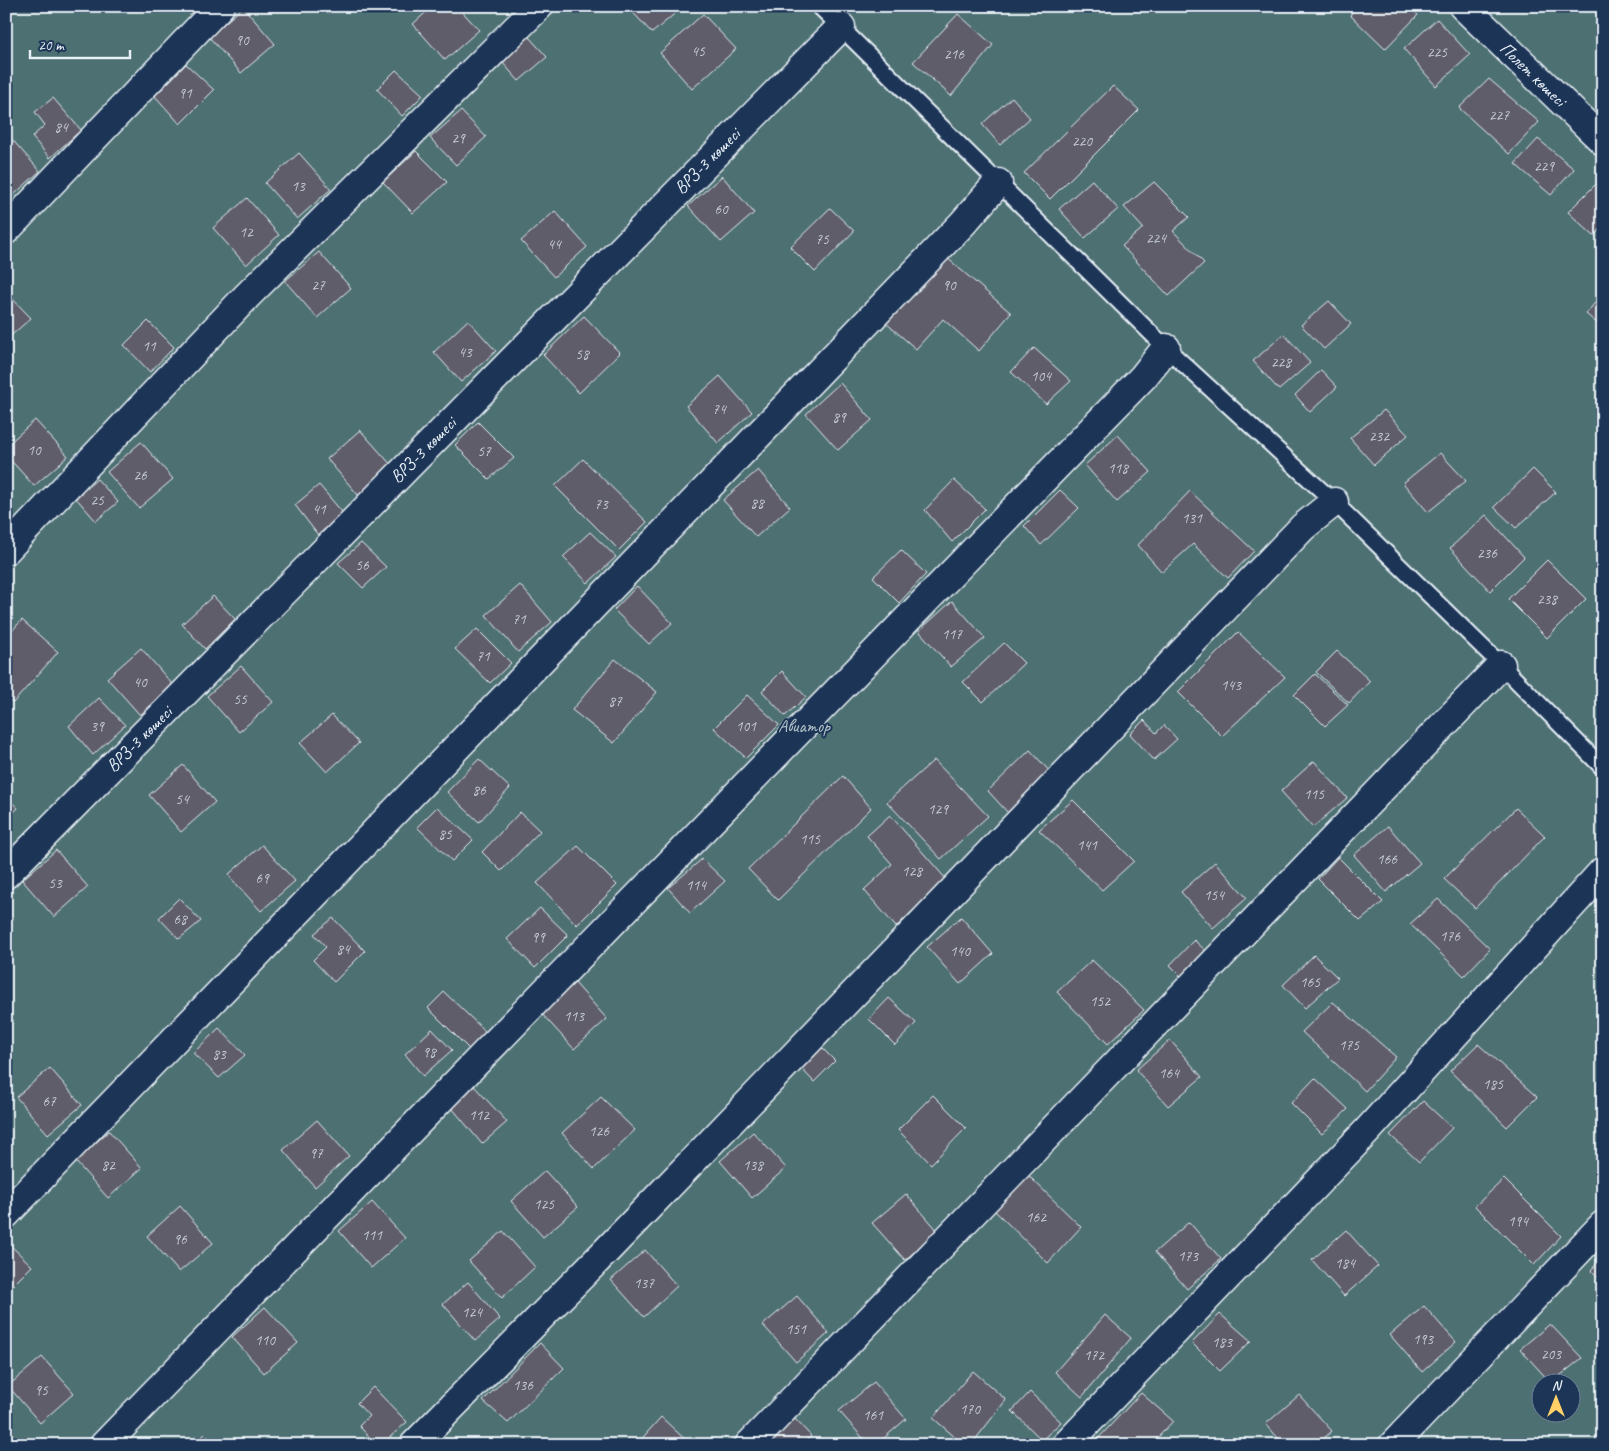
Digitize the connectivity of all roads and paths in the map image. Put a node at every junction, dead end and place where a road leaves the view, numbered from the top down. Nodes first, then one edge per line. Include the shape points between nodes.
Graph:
1 (220, 6) edge
2 (539, 6) edge
3 (820, 6) edge
4 (1463, 6) edge
5 (840, 27) junction
6 (1603, 141) edge
7 (998, 183) junction
8 (6, 230) edge
9 (1166, 348) junction
10 (1334, 502) junction
11 (6, 550) edge
12 (1502, 665) junction
13 (1603, 768) edge
14 (1603, 872) edge
15 (6, 874) edge
16 (6, 1214) edge
17 (1603, 1225) edge
18 (104, 1445) edge
19 (414, 1445) edge
20 (749, 1445) edge
21 (1066, 1445) edge
22 (1393, 1445) edge

1 - 8 street
2 - 11 street via 248,296
3 - 5 lane
4 - 6 street, Полет көшесі
5 - 7 lane
5 - 15 street, ВРЗ-3 көшесі
7 - 9 lane
7 - 16 street via 929,259
9 - 10 lane
9 - 18 street via 1143,377
10 - 12 lane
10 - 19 street via 1303,527 609,1248
12 - 13 lane
12 - 20 street
14 - 21 street via 1368,1130
17 - 22 street

